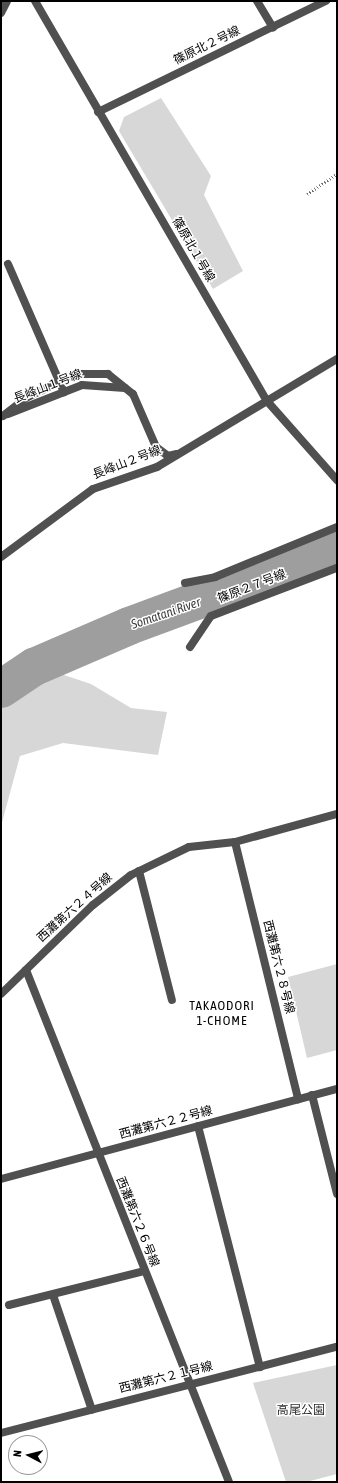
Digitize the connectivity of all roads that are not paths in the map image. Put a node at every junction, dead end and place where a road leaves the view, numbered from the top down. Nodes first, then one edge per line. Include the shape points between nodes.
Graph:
1 (7, 1) edge
2 (35, 1) edge
3 (257, 1) edge
4 (326, 1) edge
5 (1, 13) edge
6 (272, 28) junction
7 (98, 112) junction
8 (8, 264) dead end
9 (337, 359) edge
10 (59, 381) junction
11 (125, 388) junction
12 (64, 392) junction
13 (267, 401) junction
14 (2, 416) edge
15 (180, 454) junction
16 (337, 480) edge
17 (337, 527) edge
18 (1, 556) edge
19 (337, 568) edge
20 (185, 583) dead end
21 (190, 647) dead end
22 (337, 814) edge
23 (235, 842) junction
24 (139, 871) junction
25 (26, 970) junction
26 (1, 994) edge
27 (172, 1000) dead end
28 (337, 1089) edge
29 (312, 1095) junction
30 (298, 1099) junction
31 (198, 1126) junction
32 (96, 1154) junction
33 (1, 1179) edge
34 (337, 1194) edge
35 (144, 1271) junction
36 (53, 1295) junction
37 (9, 1305) dead end
38 (337, 1346) edge
39 (260, 1367) junction
40 (190, 1385) junction
41 (92, 1410) junction
42 (1, 1433) edge
43 (229, 1482) edge

1 - 5 street
2 - 7 street, 篠原北１号線
3 - 6 street
4 - 6 street, 篠原北２号線
6 - 7 street, 篠原北２号線
7 - 13 street, 篠原北１号線
8 - 10 street
9 - 13 street, 長峰山２号線
10 - 11 street, 長峰山１号線 via 94,373 108,374
10 - 12 street
10 - 14 street, 長峰山１号線 via 26,398
11 - 12 street, 長峰山１号線 via 96,383
11 - 15 street, 長峰山１号線 via 140,406 156,447 168,456
12 - 14 street, 長峰山１号線
13 - 15 street, 長峰山２号線
13 - 16 street, 篠原北１号線
15 - 18 street, 長峰山２号線 via 157,467 94,489
17 - 20 street, 篠原２７号線 via 215,577
19 - 21 street, 篠原２７号線 via 210,616
22 - 23 street, 西灘第六２４号線
23 - 24 street, 西灘第六２４号線 via 189,847
23 - 30 street, 西灘第六２８号線
24 - 25 street, 西灘第六２４号線 via 93,905
24 - 27 street
25 - 26 street, 西灘第六２４号線
25 - 32 street, 西灘第六２６号線
28 - 29 street, 西灘第六２２号線
29 - 30 street, 西灘第六２２号線
29 - 34 street
30 - 31 street, 西灘第六２２号線
31 - 32 street, 西灘第六２２号線
31 - 39 street
32 - 33 street, 西灘第六２２号線
32 - 35 street, 西灘第六２６号線
35 - 36 street
35 - 40 street, 西灘第六２６号線
36 - 37 street
36 - 41 street
38 - 39 street, 西灘第六２１号線
39 - 40 street, 西灘第六２１号線
40 - 41 street, 西灘第六２１号線
40 - 43 street, 西灘第六２６号線
41 - 42 street, 西灘第六２１号線

